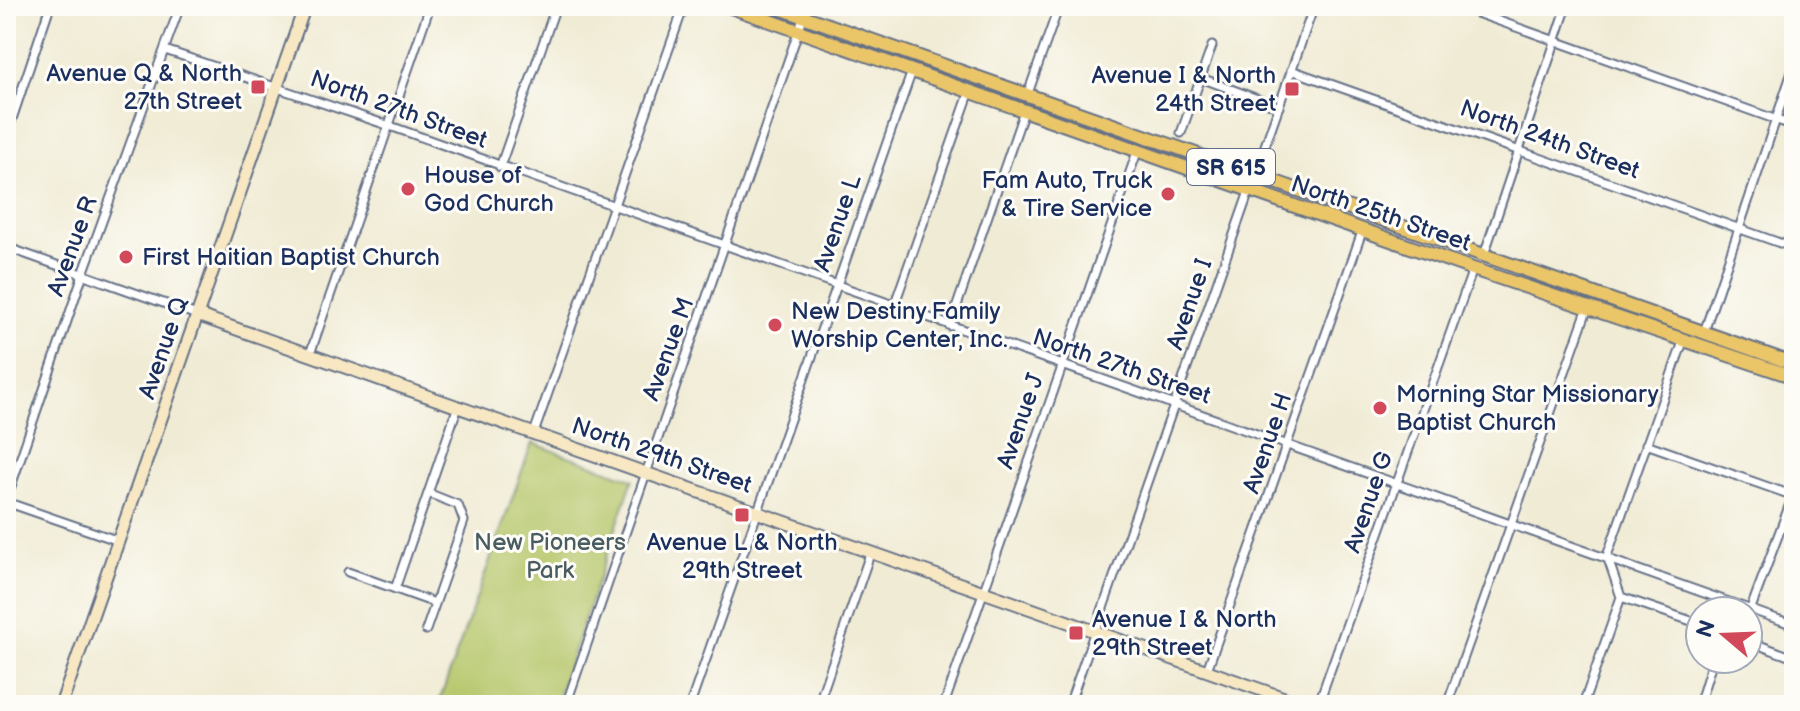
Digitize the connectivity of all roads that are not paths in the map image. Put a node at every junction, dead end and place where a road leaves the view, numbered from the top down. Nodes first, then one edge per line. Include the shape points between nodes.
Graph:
1 (50, 6) edge
2 (180, 6) edge
3 (305, 6) edge
4 (430, 6) edge
5 (556, 6) edge
6 (684, 6) edge
7 (728, 6) edge
8 (774, 6) edge
9 (1059, 6) edge
10 (1314, 6) edge
11 (1457, 6) edge
12 (1567, 6) edge
13 (805, 11) edge
14 (798, 31) junction
15 (1555, 41) junction
16 (1212, 46) dead end
17 (165, 50) junction
18 (1794, 66) edge
19 (1291, 70) junction
20 (912, 71) junction
21 (929, 77) junction
22 (1201, 78) junction
23 (277, 87) junction
24 (970, 91) junction
25 (1027, 96) junction
26 (1279, 107) junction
27 (1024, 111) junction
28 (1776, 119) junction
29 (390, 126) junction
30 (1794, 126) edge
31 (1181, 133) dead end
32 (6, 137) edge
33 (1520, 149) junction
34 (1137, 152) junction
35 (500, 167) junction
36 (1255, 175) junction
37 (1249, 190) junction
38 (612, 207) junction
39 (1363, 229) junction
40 (1740, 229) junction
41 (1386, 238) junction
42 (6, 247) edge
43 (725, 247) junction
44 (1794, 248) edge
45 (1484, 255) junction
46 (1473, 269) junction
47 (83, 274) junction
48 (836, 286) junction
49 (894, 306) junction
50 (1588, 307) junction
51 (197, 315) junction
52 (950, 326) junction
53 (1704, 332) junction
54 (1686, 333) junction
55 (310, 354) junction
56 (1794, 364) edge
57 (1060, 365) junction
58 (1794, 377) edge
59 (1174, 405) junction
60 (458, 406) junction
61 (534, 433) junction
62 (1646, 444) junction
63 (1288, 446) junction
64 (645, 472) junction
65 (1395, 484) junction
66 (428, 493) junction
67 (1794, 495) edge
68 (6, 502) edge
69 (758, 512) junction
70 (1510, 524) junction
71 (119, 541) junction
72 (871, 551) junction
73 (1607, 556) junction
74 (348, 572) dead end
75 (395, 589) junction
76 (984, 591) junction
77 (1708, 595) edge
78 (1755, 595) edge
79 (1621, 597) junction
80 (435, 603) junction
81 (1764, 616) edge
82 (1684, 619) edge
83 (1794, 625) edge
84 (426, 630) dead end
85 (1095, 630) junction
86 (1764, 647) edge
87 (1794, 658) edge
88 (1207, 670) junction
89 (1708, 675) edge
90 (567, 702) edge
91 (61, 705) edge
92 (583, 705) edge
93 (690, 705) edge
94 (818, 705) edge
95 (944, 705) edge
96 (1069, 705) edge
97 (1304, 705) edge
98 (1318, 705) edge
99 (1447, 705) edge
100 (1583, 705) edge
101 (1699, 705) edge

1 - 32 street
2 - 17 street, Avenue R
3 - 23 street, Avenue Q
4 - 29 street
5 - 35 street
6 - 38 street
7 - 14 main road, North 25th Street / SR 615
8 - 13 main road, North 25th Street / SR 615
9 - 25 street
10 - 19 street, Avenue I
11 - 15 street
12 - 15 street
13 - 14 street, Avenue M
13 - 25 main road, North 25th Street / SR 615
14 - 20 main road, North 25th Street / SR 615
14 - 43 street, Avenue M
15 - 28 street
15 - 33 street
16 - 22 street
17 - 23 street, North 27th Street
17 - 47 street, Avenue R
18 - 28 street
19 - 26 street, Avenue I
19 - 33 street, North 24th Street
20 - 21 main road, North 25th Street / SR 615
20 - 48 street, Avenue L
21 - 24 main road, North 25th Street / SR 615
21 - 25 main road via 942,75 1011,100
22 - 26 street
22 - 31 street
23 - 29 street, North 27th Street
23 - 51 street, Avenue Q
24 - 27 main road, North 25th Street / SR 615
24 - 49 street
25 - 36 main road, North 25th Street / SR 615
26 - 36 street, Avenue I
27 - 34 main road, North 25th Street / SR 615
27 - 52 street
28 - 30 street
28 - 40 street
29 - 35 street, North 27th Street
29 - 55 street
33 - 40 street, North 24th Street
33 - 45 street
34 - 37 main road, North 25th Street / SR 615
34 - 57 street, Avenue J
35 - 38 street, North 27th Street
36 - 37 street, Avenue I
36 - 45 main road, North 25th Street / SR 615
37 - 39 main road, North 25th Street / SR 615
37 - 59 street, Avenue I
38 - 43 street, North 27th Street
38 - 61 street
39 - 41 main road, North 25th Street / SR 615
39 - 63 street, Avenue H
40 - 44 street, North 24th Street
40 - 53 street
41 - 45 main road via 1468,261
41 - 46 main road, North 25th Street / SR 615
42 - 47 street, North 29th Street
43 - 48 street, North 27th Street
43 - 64 street, Avenue M
45 - 54 main road, North 25th Street / SR 615
46 - 50 main road, North 25th Street / SR 615
46 - 65 street, Avenue G
47 - 51 street, North 29th Street
47 - 68 street, Avenue R
48 - 49 street, North 27th Street
48 - 69 street, Avenue L
49 - 52 street, North 27th Street
50 - 54 main road, North 25th Street via 1601,306
50 - 70 street
51 - 55 street, North 29th Street
51 - 71 street, Avenue Q
52 - 57 street, North 27th Street
53 - 54 main road, North 25th Street / SR 615
53 - 56 main road, North 25th Street / SR 615
54 - 58 main road, North 25th Street / SR 615
54 - 62 street
55 - 60 street, North 29th Street
57 - 59 street, North 27th Street
57 - 76 street, Avenue J
59 - 63 street, North 27th Street
59 - 85 street, Avenue I
60 - 61 street, North 29th Street
60 - 66 street
61 - 64 street, North 29th Street
62 - 67 street
62 - 73 street
63 - 65 street, North 27th Street
63 - 88 street, Avenue H
64 - 69 street, North 29th Street
64 - 90 street, Avenue M
65 - 70 street, North 27th Street
65 - 98 street, Avenue G
66 - 75 street
66 - 80 street via 458,505 464,521
67 - 78 street
68 - 71 street
69 - 72 street, North 29th Street
69 - 93 street, Avenue L
70 - 73 street, North 27th Street
70 - 99 street
71 - 91 street, Avenue Q
72 - 76 street, North 29th Street
72 - 94 street
73 - 77 street, North 27th Street
73 - 79 street
74 - 75 street
75 - 80 street
76 - 85 street, North 29th Street
76 - 95 street, Avenue J
79 - 82 street
79 - 100 street
80 - 84 street
81 - 83 street, North 27th Street
85 - 88 street, North 29th Street
85 - 96 street, Avenue I
86 - 87 street
88 - 97 street, North 29th Street
89 - 101 street
90 - 92 street

